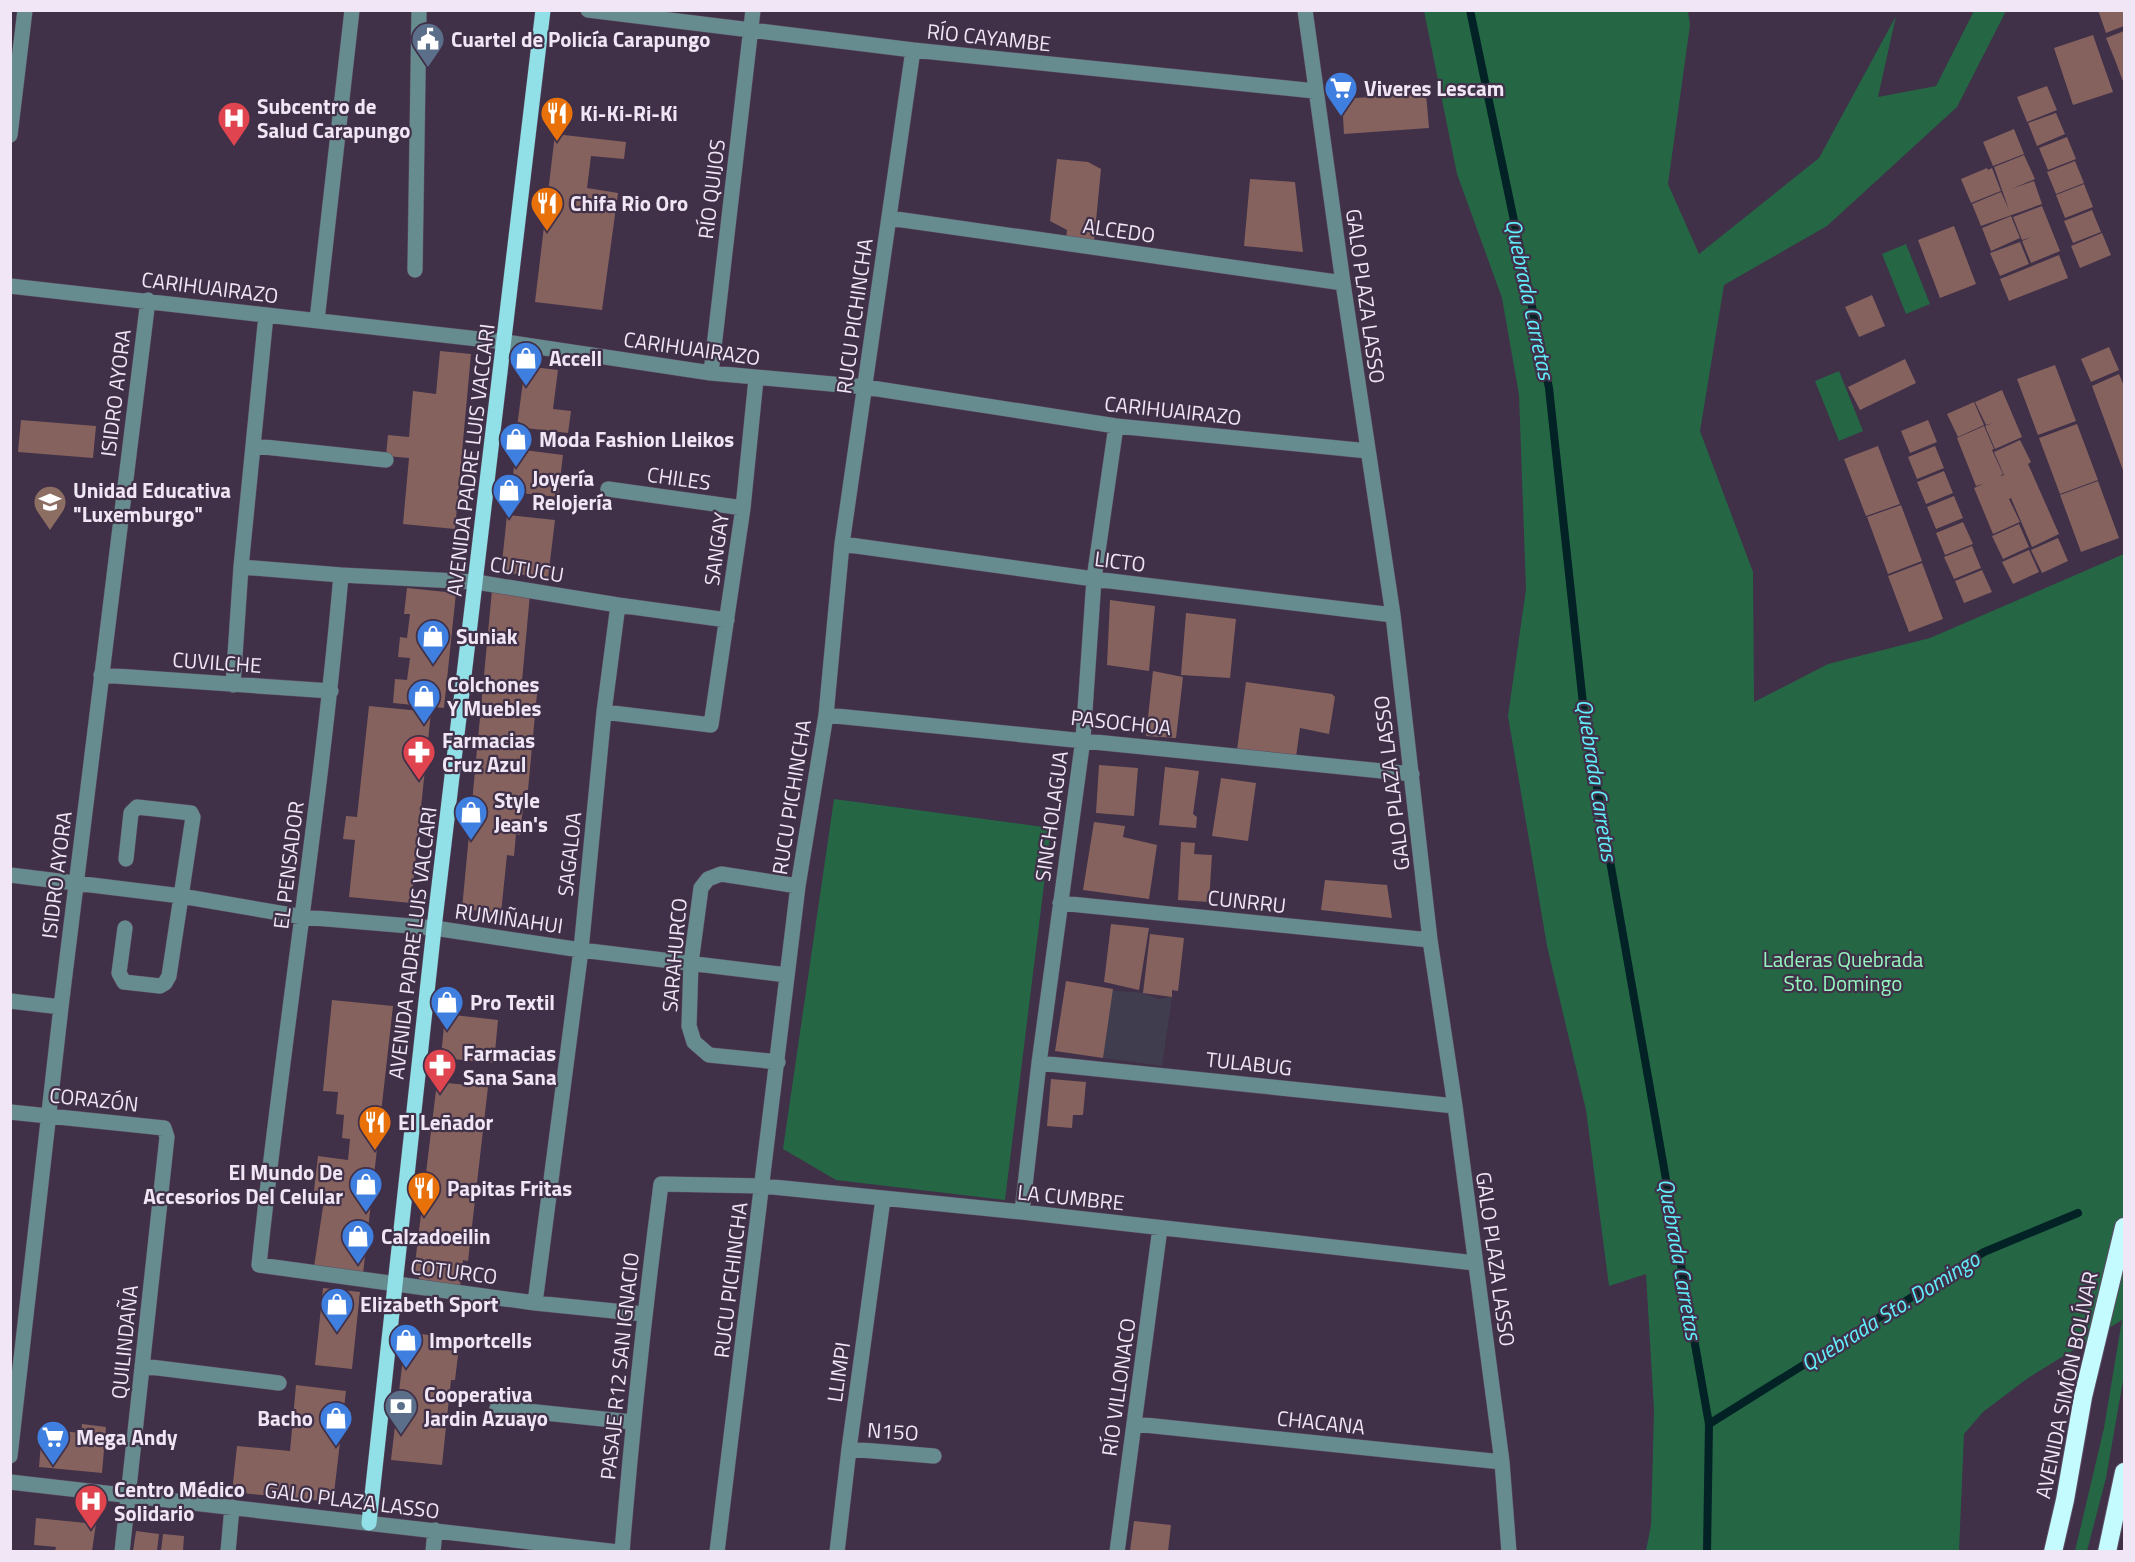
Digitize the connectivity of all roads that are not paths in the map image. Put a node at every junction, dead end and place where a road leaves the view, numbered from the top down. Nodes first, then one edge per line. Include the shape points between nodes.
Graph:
1 (25, 10) edge
2 (352, 10) edge
3 (418, 10) edge
4 (543, 10) edge
5 (588, 10) edge
6 (753, 10) edge
7 (1305, 10) edge
8 (751, 30) junction
9 (913, 50) junction
10 (1315, 91) junction
11 (10, 135) edge
12 (889, 218) junction
13 (415, 270) dead end
14 (1343, 283) junction
15 (10, 286) edge
16 (148, 300) junction
17 (266, 315) junction
18 (317, 320) junction
19 (505, 342) junction
20 (711, 373) junction
21 (756, 379) junction
22 (865, 387) junction
23 (1116, 426) junction
24 (255, 446) junction
25 (1368, 451) junction
26 (386, 460) dead end
27 (608, 489) dead end
28 (743, 508) junction
29 (842, 544) junction
30 (242, 567) junction
31 (341, 575) junction
32 (1094, 579) junction
33 (476, 582) junction
34 (618, 605) junction
35 (1393, 615) junction
36 (727, 620) junction
37 (101, 675) junction
38 (233, 685) junction
39 (331, 691) junction
40 (604, 712) junction
41 (826, 715) junction
42 (1083, 739) junction
43 (1412, 774) junction
44 (126, 859) dead end
45 (10, 875) edge
46 (76, 883) junction
47 (798, 886) junction
48 (181, 896) junction
49 (1060, 903) junction
50 (303, 917) junction
51 (125, 928) dead end
52 (434, 928) junction
53 (1430, 940) junction
54 (581, 950) junction
55 (691, 963) junction
56 (787, 975) junction
57 (10, 1001) edge
58 (61, 1007) junction
59 (778, 1062) junction
60 (1039, 1063) junction
61 (1455, 1106) junction
62 (10, 1112) edge
63 (48, 1115) junction
64 (167, 1137) joint
65 (661, 1184) joint
66 (763, 1186) junction
67 (884, 1199) junction
68 (1022, 1212) junction
69 (1160, 1228) junction
70 (2124, 1229) edge
71 (1475, 1263) junction
72 (260, 1266) joint
73 (396, 1284) junction
74 (535, 1303) junction
75 (644, 1314) junction
76 (142, 1366) junction
77 (279, 1383) dead end
78 (497, 1408) dead end
79 (632, 1422) junction
80 (1135, 1424) junction
81 (849, 1449) junction
82 (10, 1456) edge
83 (934, 1456) dead end
84 (1502, 1462) junction
85 (2124, 1472) edge
86 (10, 1482) edge
87 (130, 1496) junction
88 (232, 1507) junction
89 (369, 1523) junction
90 (435, 1530) junction
91 (552, 1548) edge
92 (122, 1551) edge
93 (228, 1551) edge
94 (433, 1551) edge
95 (620, 1551) edge
96 (717, 1551) edge
97 (837, 1551) edge
98 (1117, 1551) edge
99 (1509, 1551) edge
100 (2053, 1551) edge
101 (2107, 1551) edge

1 - 11 street
2 - 18 street
3 - 13 street
4 - 19 main road, AVENIDA PADRE LUIS VACCARI
5 - 8 street, RÍO CAYAMBE
6 - 8 street, RÍO QUIJOS
7 - 10 street, GALO PLAZA LASSO
8 - 9 street, RÍO CAYAMBE
8 - 20 street, RÍO QUIJOS
9 - 10 street, RÍO CAYAMBE
9 - 12 street, RUCU PICHINCHA
10 - 14 street, GALO PLAZA LASSO
12 - 14 street, ALCEDO
12 - 22 street, RUCU PICHINCHA
14 - 25 street, GALO PLAZA LASSO
15 - 16 street, CARIHUAIRAZO
16 - 17 street, CARIHUAIRAZO
16 - 37 street, ISIDRO AYORA
17 - 18 street, CARIHUAIRAZO
17 - 24 street
18 - 19 street, CARIHUAIRAZO
19 - 20 street, CARIHUAIRAZO
19 - 33 main road, AVENIDA PADRE LUIS VACCARI
20 - 21 street, CARIHUAIRAZO
21 - 22 street, CARIHUAIRAZO
21 - 28 street, SANGAY
22 - 23 street, CARIHUAIRAZO
22 - 29 street, RUCU PICHINCHA
23 - 25 street, CARIHUAIRAZO
23 - 32 street, SINCHOLAGUA
24 - 26 street
24 - 30 street
25 - 35 street, GALO PLAZA LASSO
27 - 28 street, CHILES
28 - 36 street, SANGAY
29 - 32 street, LICTO
29 - 41 street, RUCU PICHINCHA
30 - 31 street
30 - 38 street
31 - 33 street, CUTUCU
31 - 39 street, EL PENSADOR
32 - 35 street, LICTO
32 - 42 street, SINCHOLAGUA
33 - 34 street, CUTUCU
33 - 52 main road, AVENIDA PADRE LUIS VACCARI
34 - 36 street
34 - 40 street, SAGALOA
35 - 43 street, GALO PLAZA LASSO
36 - 40 street, SANGAY via 711,725
37 - 38 street, CUVILCHE
37 - 46 street, ISIDRO AYORA
38 - 39 street, CUVILCHE
39 - 50 street, EL PENSADOR
40 - 54 street, SAGALOA
41 - 42 street, PASOCHOA
41 - 47 street, RUCU PICHINCHA
42 - 43 street, PASOCHOA
42 - 49 street, SINCHOLAGUA
43 - 53 street, GALO PLAZA LASSO
44 - 48 street via 133,809 190,813 193,817
45 - 46 street, RUMIÑAHUI
46 - 48 street, RUMIÑAHUI
46 - 58 street, ISIDRO AYORA
47 - 55 street, SARAHURCO via 721,874 708,879 701,888
47 - 56 street, RUCU PICHINCHA
48 - 50 street, RUMIÑAHUI
48 - 51 street via 169,976 160,986 121,979
49 - 53 street, CUNRRU
49 - 60 street, SINCHOLAGUA
50 - 52 street, RUMIÑAHUI
50 - 72 street, EL PENSADOR via 272,1143
52 - 54 street, RUMIÑAHUI
52 - 73 main road, AVENIDA PADRE LUIS VACCARI
53 - 61 street, GALO PLAZA LASSO
54 - 55 street, RUMIÑAHUI
54 - 74 street, SAGALOA
55 - 56 street, RUMIÑAHUI
55 - 59 street, SARAHURCO via 689,1026 694,1042 709,1055
56 - 59 street, RUCU PICHINCHA
57 - 58 street
58 - 63 street, ISIDRO AYORA
59 - 66 street, RUCU PICHINCHA
60 - 61 street, TULABUG
60 - 68 street, SINCHOLAGUA
61 - 71 street, GALO PLAZA LASSO
62 - 63 street, CORAZÓN
63 - 64 street, CORAZÓN via 164,1128
63 - 82 street, ISIDRO AYORA
64 - 76 street, QUILINDAÑA
65 - 66 street, LA CUMBRE
65 - 75 street, PASAJE R12 SAN IGNACIO
66 - 67 street, LA CUMBRE
66 - 96 street, RUCU PICHINCHA
67 - 68 street, LA CUMBRE
67 - 81 street, LLIMPI
68 - 69 street, LA CUMBRE
69 - 71 street, LA CUMBRE
69 - 80 street, RÍO VILLONACO
70 - 100 highway, AVENIDA SIMÓN BOLÍVAR via 2083,1398
71 - 84 street, GALO PLAZA LASSO
72 - 73 street, COTURCO
73 - 74 street, COTURCO
73 - 89 main road, AVENIDA PADRE LUIS VACCARI
74 - 75 street, COTURCO
75 - 79 street, PASAJE R12 SAN IGNACIO
76 - 77 street
76 - 87 street, QUILINDAÑA
78 - 79 street
79 - 95 street, PASAJE R12 SAN IGNACIO
80 - 84 street, CHACANA
80 - 98 street, RÍO VILLONACO
81 - 83 street, N15O
81 - 97 street, LLIMPI
84 - 99 street, GALO PLAZA LASSO
85 - 101 highway
86 - 87 street, GALO PLAZA LASSO
87 - 88 street, GALO PLAZA LASSO
87 - 92 street, QUILINDAÑA
88 - 89 street, GALO PLAZA LASSO
88 - 93 street
89 - 90 street, GALO PLAZA LASSO
90 - 91 street, GALO PLAZA LASSO
90 - 94 street
91 - 95 street, GALO PLAZA LASSO

